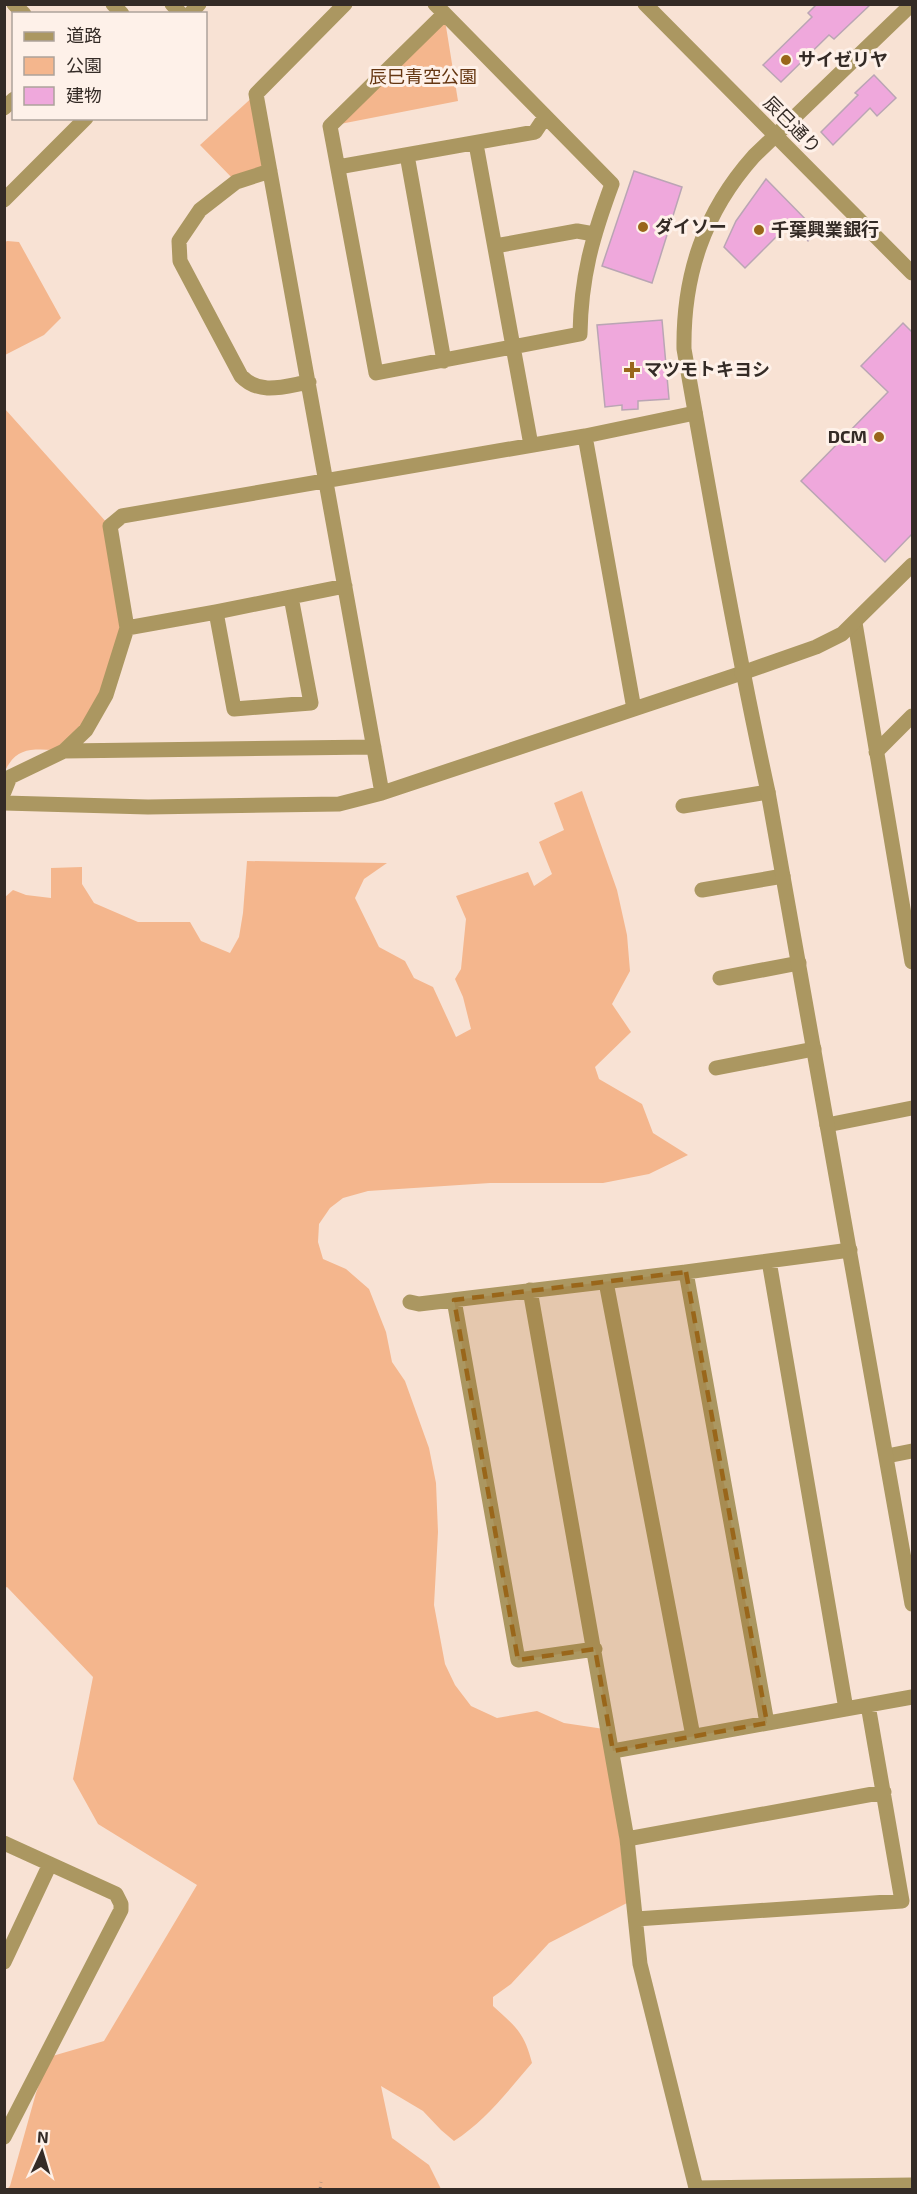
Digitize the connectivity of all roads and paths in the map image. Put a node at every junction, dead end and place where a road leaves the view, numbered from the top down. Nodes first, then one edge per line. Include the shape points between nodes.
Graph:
1 (345, 4) edge
2 (645, 4) edge
3 (912, 4) edge
4 (439, 9) edge
5 (545, 117) junction
6 (84, 120) edge
7 (776, 136) junction
8 (476, 144) junction
9 (407, 155) junction
10 (338, 167) junction
11 (270, 171) junction
12 (4, 200) edge
13 (594, 234) junction
14 (495, 246) junction
15 (912, 273) edge
16 (513, 348) junction
17 (444, 361) junction
18 (309, 382) junction
19 (695, 413) junction
20 (585, 436) junction
21 (531, 445) junction
22 (327, 480) junction
23 (912, 565) edge
24 (345, 586) junction
25 (291, 597) junction
26 (216, 612) junction
27 (855, 622) junction
28 (127, 627) junction
29 (742, 673) junction
30 (634, 709) junction
31 (912, 716) edge
32 (374, 747) junction
33 (64, 751) junction
34 (876, 752) junction
35 (4, 792) edge
36 (768, 792) junction
37 (382, 793) junction
38 (4, 802) edge
39 (683, 806) dead end
40 (783, 876) junction
41 (702, 890) dead end
42 (799, 963) junction
43 (912, 963) edge
44 (720, 978) dead end
45 (814, 1049) junction
46 (716, 1068) dead end
47 (912, 1108) edge
48 (827, 1125) junction
49 (850, 1250) junction
50 (769, 1261) junction
51 (686, 1272) junction
52 (606, 1282) junction
53 (530, 1290) junction
54 (454, 1300) junction
55 (410, 1302) dead end
56 (912, 1451) edge
57 (887, 1456) junction
58 (912, 1599) edge
59 (595, 1649) junction
60 (912, 1696) edge
61 (868, 1704) junction
62 (846, 1709) junction
63 (767, 1723) junction
64 (693, 1736) junction
65 (613, 1750) junction
66 (885, 1792) junction
67 (627, 1839) junction
68 (4, 1843) edge
69 (50, 1864) junction
70 (636, 1919) junction
71 (4, 1962) edge
72 (4, 2137) edge
73 (321, 2182) dead end
74 (912, 2185) edge
75 (320, 2190) edge

1 - 11 street via 256,94
2 - 7 street, 辰巳通り
3 - 7 street
4 - 5 street
4 - 10 street via 330,126
5 - 8 street via 535,132
5 - 13 street via 612,184
6 - 12 street
7 - 15 street, 辰巳通り
7 - 19 street via 738,174 711,218 694,261 686,297 684,349
8 - 9 street
8 - 14 street
9 - 10 street
9 - 17 street
10 - 17 street via 376,373
11 - 18 street
11 - 18 street via 236,182 200,210 179,241 178,251 185,272 247,382 268,389
13 - 14 street via 577,231
13 - 16 street via 581,302 580,334
14 - 16 street
16 - 17 street
16 - 21 street
18 - 22 street
19 - 20 street
19 - 29 street
20 - 21 street
20 - 30 street
21 - 22 street
22 - 24 street
22 - 28 street via 122,516 110,526
23 - 27 street
24 - 25 street
24 - 32 street
25 - 26 street
25 - 26 street via 311,703 234,709
26 - 28 street
27 - 29 street via 830,642
27 - 34 street
28 - 33 street via 106,695 87,730
29 - 30 street
29 - 36 street
30 - 37 street
31 - 34 street
32 - 33 street
32 - 37 street
33 - 35 street via 10,777
34 - 43 street
36 - 39 street
36 - 40 street
37 - 38 street via 339,804 148,807
40 - 41 street
40 - 42 street
42 - 44 street
42 - 45 street
45 - 46 street
45 - 48 street
47 - 48 street
48 - 49 street
49 - 50 street
49 - 57 street
50 - 51 street
50 - 62 street
51 - 52 street
51 - 63 street
52 - 53 street
52 - 64 street
53 - 54 street
53 - 59 street
54 - 55 street
54 - 59 street via 518,1660
56 - 57 street
57 - 58 street
59 - 65 street
60 - 61 street
61 - 62 street
61 - 66 street
62 - 63 street
63 - 64 street
64 - 65 street
65 - 67 street
66 - 67 street
66 - 70 street via 902,1901
67 - 70 street
68 - 69 street
69 - 71 street
69 - 72 street via 116,1894 122,1910
70 - 74 street via 640,1964 696,2188
73 - 75 path

